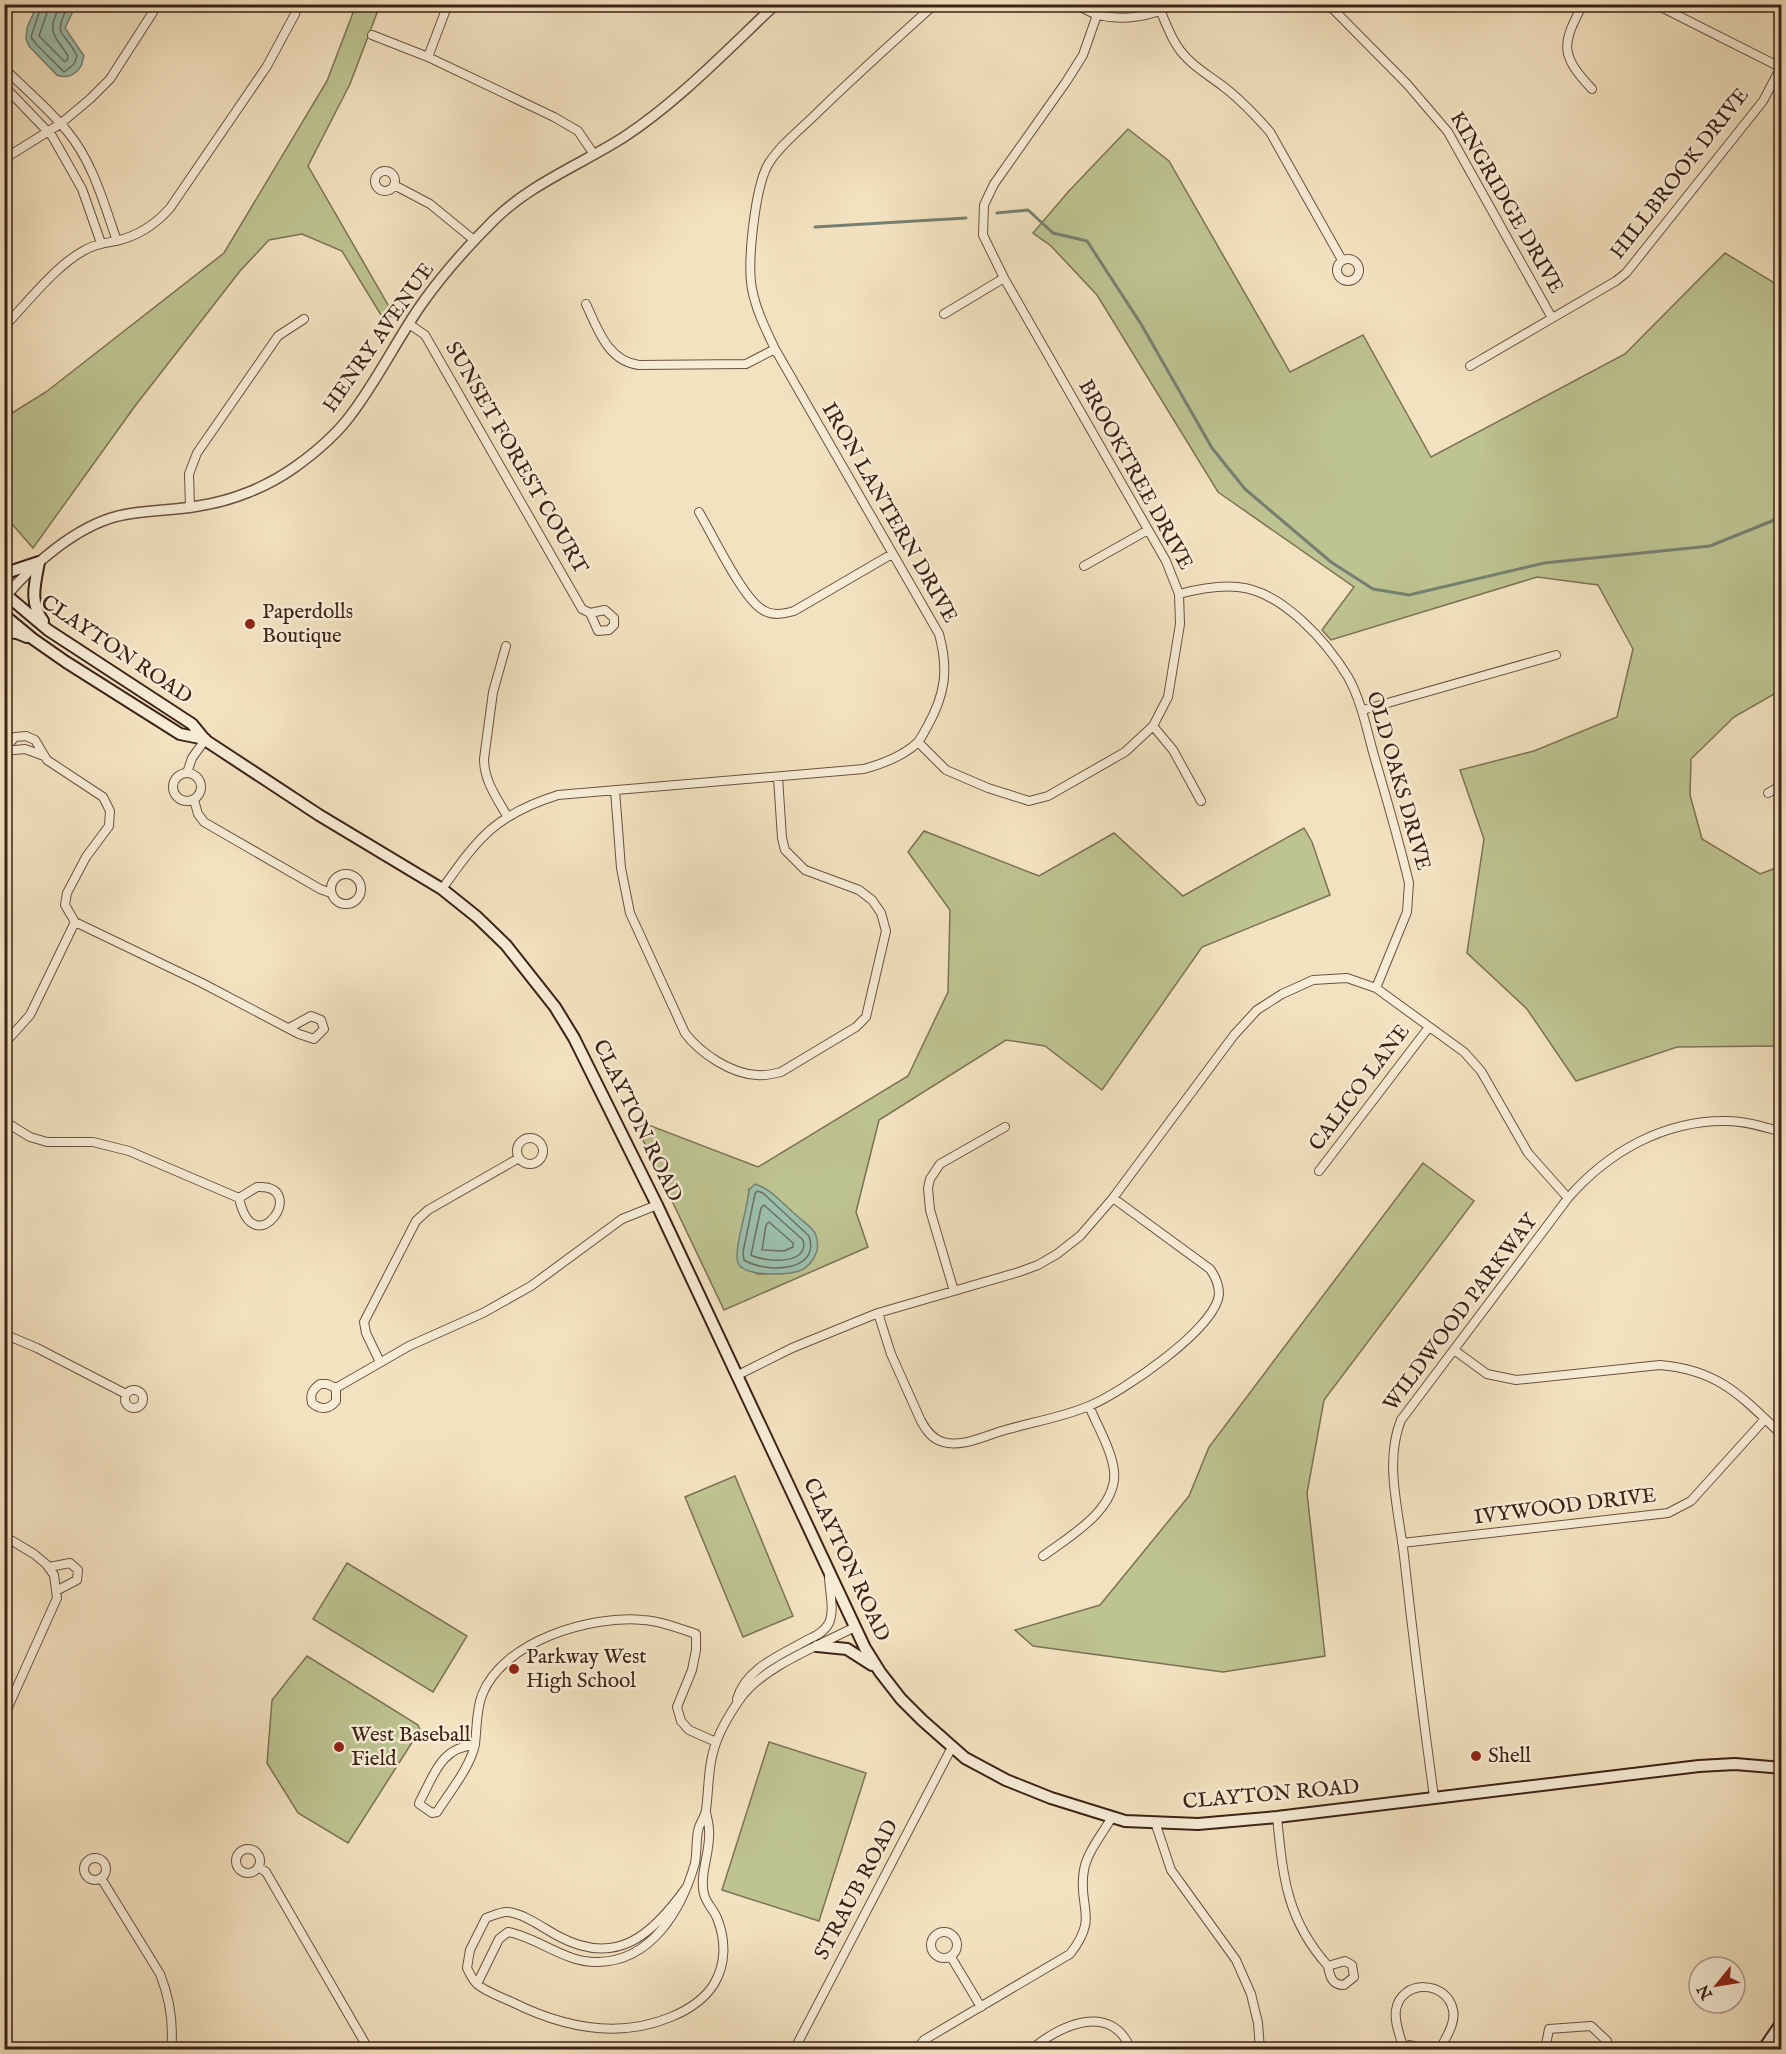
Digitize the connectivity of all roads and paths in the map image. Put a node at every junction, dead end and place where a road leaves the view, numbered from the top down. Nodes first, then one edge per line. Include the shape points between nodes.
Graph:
1 (154, 4) edge
2 (298, 4) edge
3 (448, 4) edge
4 (776, 4) edge
5 (935, 4) edge
6 (1077, 4) edge
7 (1173, 4) edge
8 (1328, 4) edge
9 (1582, 4) edge
10 (1655, 4) edge
11 (1160, 10) junction
12 (1096, 15) junction
13 (372, 35) dead end
14 (428, 57) junction
15 (1781, 67) edge
16 (4, 68) edge
17 (4, 86) edge
18 (1592, 89) dead end
19 (60, 124) junction
20 (48, 131) junction
21 (593, 153) junction
22 (4, 159) edge
23 (394, 185) dead end
24 (474, 240) junction
25 (117, 241) junction
26 (101, 243) junction
27 (1342, 260) dead end
28 (1004, 278) junction
29 (586, 304) dead end
30 (944, 314) dead end
31 (1551, 318) junction
32 (304, 319) dead end
33 (409, 324) junction
34 (4, 327) edge
35 (775, 349) junction
36 (1470, 366) dead end
37 (190, 507) junction
38 (699, 512) dead end
39 (1148, 530) junction
40 (892, 555) junction
41 (39, 562) junction
42 (1084, 566) dead end
43 (4, 572) edge
44 (1179, 594) junction
45 (5, 595) edge
46 (590, 613) dead end
47 (4, 615) edge
48 (48, 630) junction
49 (4, 632) edge
50 (33, 639) junction
51 (506, 646) dead end
52 (1556, 655) dead end
53 (1363, 710) junction
54 (1153, 726) junction
55 (205, 740) junction
56 (918, 742) junction
57 (4, 750) edge
58 (45, 757) junction
59 (187, 773) junction
60 (778, 777) junction
61 (1782, 785) edge
62 (615, 790) junction
63 (1768, 793) dead end
64 (194, 800) junction
65 (1201, 801) dead end
66 (507, 816) junction
67 (442, 889) junction
68 (331, 893) dead end
69 (75, 922) junction
70 (1376, 988) junction
71 (1429, 1027) junction
72 (289, 1028) dead end
73 (4, 1044) edge
74 (4, 1121) edge
75 (1005, 1127) dead end
76 (1782, 1132) edge
77 (519, 1158) dead end
78 (1319, 1171) dead end
79 (239, 1198) junction
80 (1113, 1198) junction
81 (1569, 1198) junction
82 (657, 1205) junction
83 (954, 1291) junction
84 (878, 1313) junction
85 (4, 1334) edge
86 (1454, 1350) junction
87 (380, 1362) junction
88 (738, 1375) junction
89 (336, 1388) dead end
90 (126, 1394) dead end
91 (1089, 1406) junction
92 (1765, 1419) junction
93 (1782, 1435) edge
94 (4, 1536) edge
95 (1402, 1543) junction
96 (1042, 1556) dead end
97 (49, 1567) junction
98 (828, 1571) junction
99 (56, 1591) junction
100 (855, 1627) junction
101 (817, 1647) junction
102 (879, 1671) junction
103 (735, 1707) junction
104 (4, 1716) edge
105 (716, 1742) junction
106 (475, 1745) junction
107 (952, 1747) junction
108 (1782, 1768) edge
109 (1434, 1797) junction
110 (706, 1812) junction
111 (1112, 1817) junction
112 (1277, 1817) junction
113 (1155, 1822) junction
114 (258, 1867) dead end
115 (101, 1878) dead end
116 (686, 1888) junction
117 (951, 1957) dead end
118 (1328, 1966) dead end
119 (477, 1984) junction
120 (981, 2007) junction
121 (1782, 2022) edge
122 (1401, 2048) edge
123 (171, 2049) edge
124 (369, 2049) edge
125 (794, 2049) edge
126 (916, 2049) edge
127 (1031, 2049) edge
128 (1131, 2049) edge
129 (1260, 2049) edge
130 (1431, 2049) edge
131 (1440, 2049) edge
132 (1545, 2049) edge
133 (1608, 2049) edge
134 (1763, 2049) edge

1 - 19 street via 153,12 110,79
2 - 25 street via 267,66 170,208 150,228
3 - 14 street
4 - 21 street, HENRY AVENUE via 670,102 622,138
5 - 35 street, IRON LANTERN DRIVE via 785,143 769,163 754,215 751,288
6 - 12 street
7 - 11 street
8 - 31 street, KINGRIDGE DRIVE via 1448,132
9 - 18 street via 1569,32 1567,50 1577,74
10 - 15 street
11 - 12 street via 1128,18
11 - 27 street via 1183,55 1224,87 1270,132
12 - 28 street, BROOKTREE DRIVE via 1083,55 994,184 984,205 983,235
13 - 14 street
14 - 21 street via 554,117 578,131
15 - 31 street, HILLBROOK DRIVE via 1763,101 1633,266
16 - 19 street
17 - 20 street
19 - 20 street
19 - 25 street via 96,182
20 - 22 street
20 - 26 street via 82,189
21 - 24 street, HENRY AVENUE via 521,198
23 - 24 street via 430,204
24 - 33 street, HENRY AVENUE
25 - 26 street
26 - 34 street via 67,261
28 - 30 street
28 - 39 street, BROOKTREE DRIVE
29 - 35 street via 613,354 627,364 746,364
31 - 36 street, HILLBROOK DRIVE
32 - 37 street via 278,336 197,453 189,474
33 - 37 street, HENRY AVENUE via 350,417 314,453 242,495
33 - 46 street, SUNSET FOREST COURT via 424,335 582,609
35 - 40 street, IRON LANTERN DRIVE
37 - 41 street, HENRY AVENUE via 115,517 72,537
38 - 40 street via 750,598 763,610 777,615 794,611
39 - 42 street
39 - 44 street, BROOKTREE DRIVE
40 - 56 street, IRON LANTERN DRIVE via 939,634 945,654 943,690
41 - 43 main road
41 - 45 street, HENRY AVENUE
41 - 48 main road via 33,596 37,613
44 - 53 street, OLD OAKS DRIVE via 1239,587 1279,602 1315,634 1348,677
44 - 54 street, BROOKTREE DRIVE via 1180,624 1168,697
45 - 48 main road, CLAYTON ROAD
47 - 50 main road, CLAYTON ROAD
48 - 55 main road, CLAYTON ROAD via 192,724
49 - 50 main road
50 - 55 main road, CLAYTON ROAD via 180,734
51 - 66 street via 493,692 484,771
52 - 53 street
53 - 70 street, OLD OAKS DRIVE via 1409,883 1407,912
54 - 56 street, BROOKTREE DRIVE via 1125,753 1048,796 1029,801 946,771
54 - 65 street via 1173,750
55 - 59 street
55 - 67 main road, CLAYTON ROAD
56 - 60 street, IRON LANTERN DRIVE via 885,763 864,769
57 - 58 street via 25,749
57 - 58 street via 15,737 26,736 35,740
58 - 69 street via 103,797 110,811 109,826 86,856 67,893 65,905
59 - 64 street via 196,776 201,784
59 - 64 street via 175,779 174,793 184,801
60 - 62 street, IRON LANTERN DRIVE
60 - 62 street via 785,850 805,870 859,890 872,900 886,931 866,1017 781,1072 769,1075 746,1073 715,1060 685,1033 630,913 621,868
61 - 63 street
62 - 66 street, IRON LANTERN DRIVE via 558,795
64 - 68 street via 204,822
66 - 67 street, IRON LANTERN DRIVE via 468,852
67 - 82 main road, CLAYTON ROAD via 506,945 555,1007
69 - 72 street
69 - 73 street via 30,1015
70 - 71 street
70 - 80 street via 1347,978 1314,980 1282,993 1257,1010 1234,1035
71 - 78 street, CALICO LANE
71 - 81 street via 1464,1052 1481,1071 1528,1153
74 - 79 street via 47,1142 93,1142 129,1151
75 - 83 street via 940,1164 930,1179 930,1210
76 - 81 street, WILDWOOD PARKWAY via 1728,1120 1654,1134 1610,1158
77 - 87 street via 420,1216 364,1322
79 - 79 street via 246,1217 255,1224 267,1224 279,1211 278,1198 269,1189 257,1187
80 - 83 street via 1080,1236 1057,1254 1019,1272
80 - 91 street via 1210,1269 1219,1294 1210,1313 1164,1359
81 - 86 street, WILDWOOD PARKWAY
82 - 87 street via 622,1219 531,1286
82 - 88 main road, CLAYTON ROAD
83 - 84 street
84 - 88 street
84 - 91 street via 891,1354 921,1420 926,1430 941,1442 967,1441
85 - 90 street
86 - 92 street via 1487,1374 1516,1380 1660,1365 1681,1367 1715,1379
86 - 95 street, WILDWOOD PARKWAY via 1408,1408 1396,1433 1394,1475
87 - 89 street
88 - 98 main road, CLAYTON ROAD
91 - 96 street via 1114,1472 1110,1493 1089,1522
92 - 93 street
92 - 95 street, IVYWOOD DRIVE via 1691,1501 1668,1513
94 - 97 street
95 - 109 street, WILDWOOD PARKWAY
97 - 99 street
97 - 99 street via 70,1563 78,1570 77,1580
98 - 100 main road, CLAYTON ROAD
98 - 103 street via 828,1624 820,1634 752,1675 741,1686
99 - 104 street via 55,1606
100 - 101 street
100 - 102 main road, CLAYTON ROAD
101 - 102 main road via 847,1649
101 - 103 street via 777,1667 753,1685
102 - 107 main road, CLAYTON ROAD via 913,1711
103 - 105 street
105 - 106 street via 689,1730 677,1707 692,1670 696,1634 638,1620 608,1620 541,1640 498,1669 482,1694
105 - 110 street
106 - 106 street via 437,1812 421,1807 420,1801 446,1756 455,1749
107 - 111 main road, CLAYTON ROAD via 1006,1780
107 - 125 street, STRAUB ROAD
108 - 109 main road, CLAYTON ROAD via 1699,1766
109 - 112 main road, CLAYTON ROAD
110 - 116 street via 698,1828 695,1861
110 - 119 street via 710,1830 704,1894 724,1940 723,1964 714,1985 699,2001 660,2021 602,2029 579,2027 532,2012
111 - 113 main road, CLAYTON ROAD
111 - 120 street via 1086,1862 1083,1880 1087,1918 1077,1945 1070,1954
112 - 113 main road, CLAYTON ROAD via 1198,1824
112 - 118 street via 1287,1892 1301,1927
113 - 129 street via 1170,1870 1236,1960 1251,1994
114 - 124 street via 266,1872
115 - 123 street via 160,1974 173,2033
116 - 119 street via 670,1920 633,1954 613,1961 577,1960 508,1932 499,1939
116 - 119 street via 649,1932 606,1948 574,1944 507,1911 486,1918 470,1950 467,1968
117 - 120 street
120 - 126 street via 924,2040
121 - 134 main road
122 - 130 street
122 - 131 street via 1396,2019 1399,2002 1410,1990 1426,1986 1448,1998 1453,2010 1453,2023
127 - 128 street via 1061,2030 1090,2021 1103,2022 1121,2033
132 - 133 street via 1549,2029 1591,2026 1606,2041

